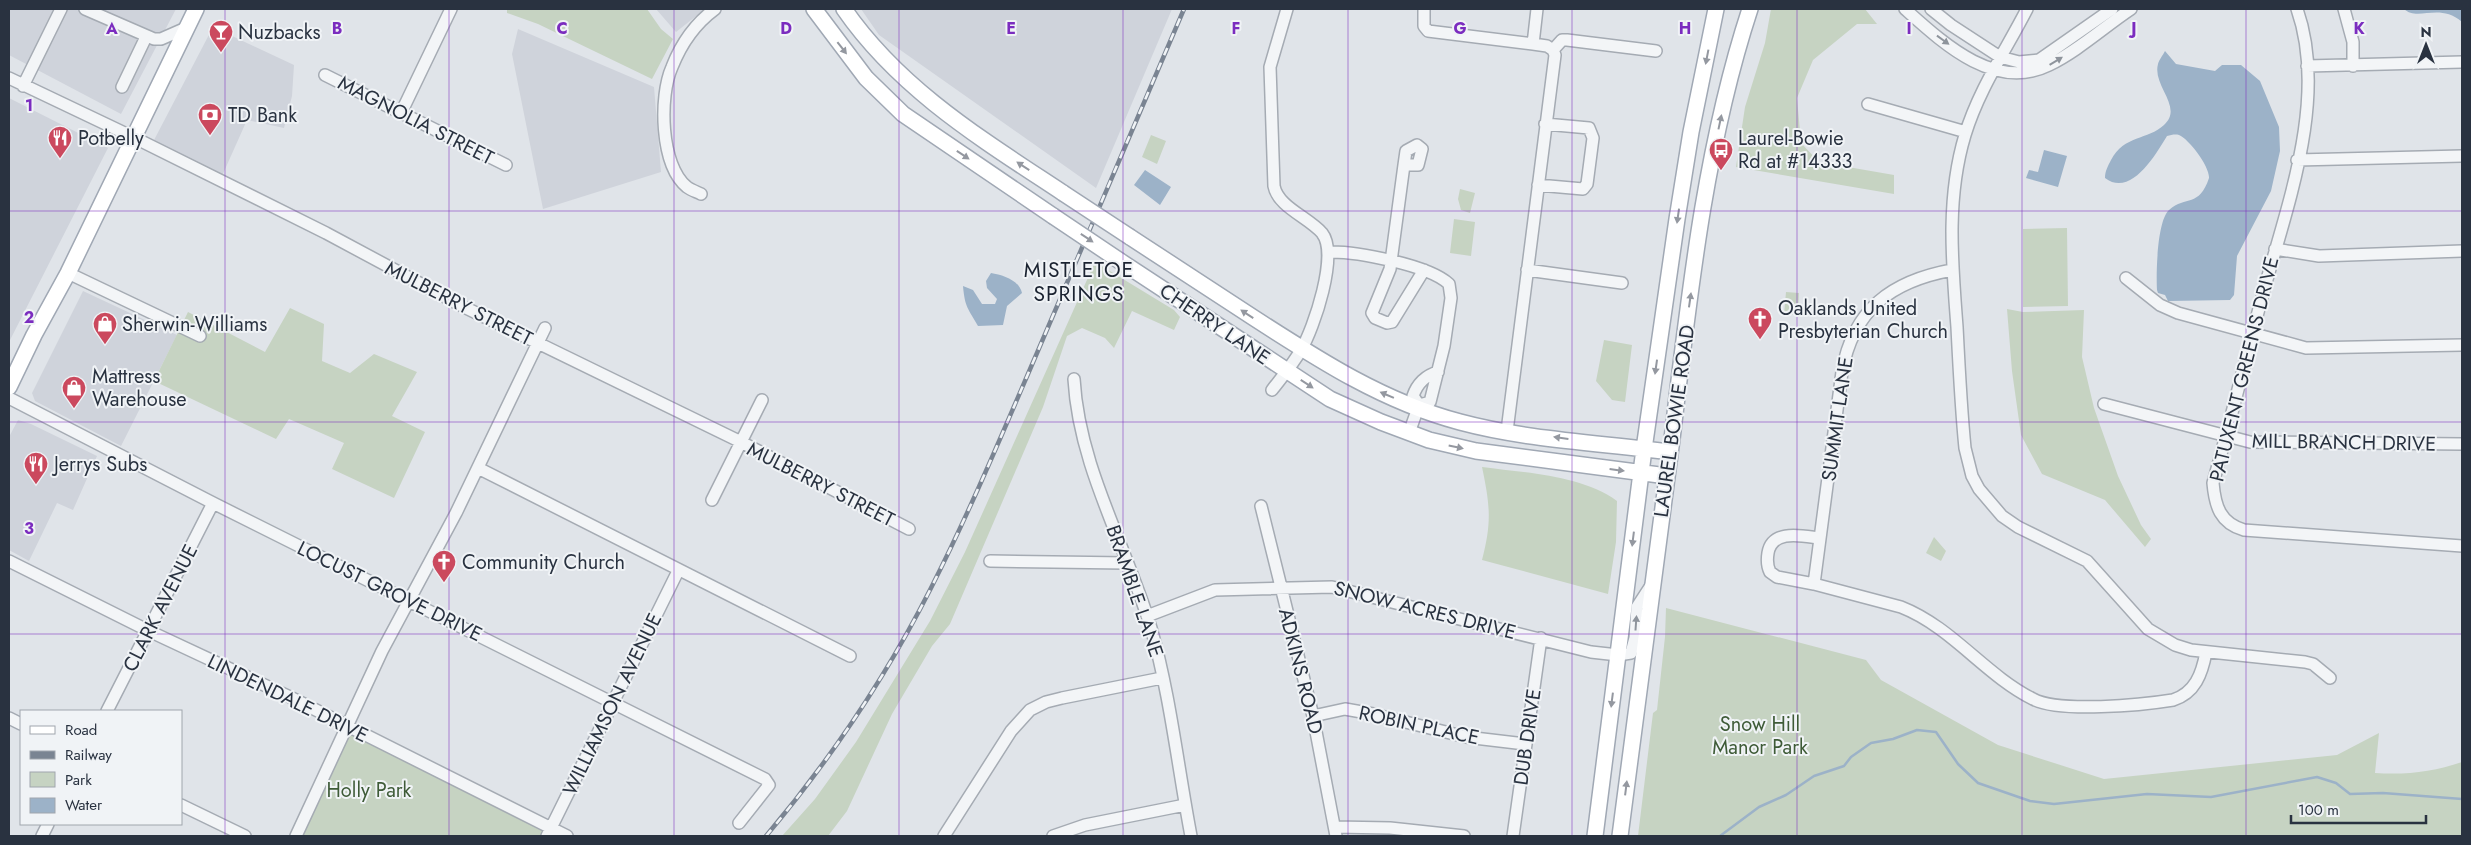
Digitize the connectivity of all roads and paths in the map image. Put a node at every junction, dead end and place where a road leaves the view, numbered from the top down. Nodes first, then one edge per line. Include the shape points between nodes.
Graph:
1 (61, 9) edge
2 (85, 9) edge
3 (196, 9) edge
4 (451, 9) edge
5 (715, 9) edge
6 (814, 9) edge
7 (844, 9) edge
8 (1287, 9) edge
9 (1424, 9) edge
10 (1537, 9) edge
11 (1716, 9) edge
12 (1750, 9) edge
13 (1905, 9) edge
14 (1931, 9) edge
15 (2027, 9) edge
16 (2112, 9) edge
17 (2131, 9) edge
18 (2297, 9) edge
19 (2344, 9) edge
20 (186, 28) junction
21 (146, 37) junction
22 (1534, 44) junction
23 (1554, 50) junction
24 (1656, 50) dead end
25 (2000, 57) junction
26 (2462, 62) edge
27 (2307, 66) junction
28 (2353, 66) junction
29 (1992, 71) junction
30 (325, 75) dead end
31 (9, 78) edge
32 (23, 86) junction
33 (122, 87) dead end
34 (1868, 104) dead end
35 (401, 113) junction
36 (1545, 124) junction
37 (1966, 132) junction
38 (135, 138) junction
39 (2462, 156) edge
40 (2297, 160) junction
41 (1404, 165) dead end
42 (506, 166) dead end
43 (1538, 185) junction
44 (701, 194) dead end
45 (2275, 249) junction
46 (2462, 251) edge
47 (1328, 252) junction
48 (1391, 262) junction
49 (1424, 270) junction
50 (1527, 270) junction
51 (1952, 270) junction
52 (68, 273) junction
53 (2126, 278) dead end
54 (1622, 283) dead end
55 (545, 328) dead end
56 (2252, 334) junction
57 (200, 336) dead end
58 (538, 342) junction
59 (2462, 345) edge
60 (1302, 349) junction
61 (1286, 371) junction
62 (1438, 372) junction
63 (1074, 379) dead end
64 (9, 387) edge
65 (1272, 390) dead end
66 (9, 398) edge
67 (762, 400) dead end
68 (2104, 404) dead end
69 (1418, 407) junction
70 (1507, 431) junction
71 (1409, 433) junction
72 (2226, 438) junction
73 (741, 442) junction
74 (2462, 444) edge
75 (1644, 449) junction
76 (1670, 452) junction
77 (478, 468) junction
78 (1641, 473) junction
79 (1667, 476) junction
80 (712, 500) dead end
81 (212, 504) junction
82 (1261, 506) dead end
83 (909, 529) dead end
84 (1819, 538) junction
85 (2462, 546) edge
86 (990, 560) dead end
87 (9, 561) edge
88 (1126, 563) junction
89 (678, 571) junction
90 (1652, 584) junction
91 (1814, 584) junction
92 (1280, 587) junction
93 (410, 600) junction
94 (1147, 616) junction
95 (149, 631) junction
96 (1542, 638) junction
97 (2206, 652) junction
98 (1618, 655) junction
99 (850, 656) dead end
100 (1162, 678) junction
101 (2330, 678) dead end
102 (612, 702) junction
103 (108, 710) edge
104 (1313, 716) junction
105 (347, 726) junction
106 (1525, 744) junction
107 (182, 805) edge
108 (1185, 805) junction
109 (738, 823) dead end
110 (549, 832) edge
111 (1335, 832) edge
112 (245, 836) edge
113 (296, 836) edge
114 (567, 836) edge
115 (944, 836) edge
116 (1053, 836) edge
117 (1191, 836) edge
118 (1464, 836) edge
119 (1513, 836) edge
120 (1594, 836) edge
121 (1620, 836) edge

1 - 32 street
2 - 21 street
3 - 20 main road
4 - 35 street
5 - 44 street via 700,22 677,55 668,76 664,102 665,138 669,153 679,177 687,187
6 -> 61 main road, CHERRY LANE, bridge via 866,78 903,114
60 -> 7 main road, CHERRY LANE, bridge via 976,136 930,101 890,64
8 - 47 street via 1270,67 1274,186 1280,199 1323,235
9 - 22 street via 1424,26 1428,30
10 - 22 street
11 -> 75 main road, LAUREL BOWIE ROAD via 1682,184
76 -> 12 main road, LAUREL BOWIE ROAD via 1709,175 1731,70
13 -> 29 street via 1953,48
14 - 25 street
15 - 25 street
16 - 25 street via 2039,60 2019,62
29 -> 17 street via 2007,74 2048,66
18 - 27 street, PATUXENT GREENS DRIVE
19 - 28 street via 2353,42
20 - 21 street via 161,39
20 - 38 main road
21 - 33 street
22 - 23 street
23 - 24 street via 1562,40
23 - 36 street
25 - 29 street
26 - 28 street
27 - 28 street
27 - 40 street, PATUXENT GREENS DRIVE via 2309,98
29 - 37 street
30 - 35 street, MAGNOLIA STREET
31 - 32 street, MULBERRY STREET
32 - 38 street, MULBERRY STREET
34 - 37 street
35 - 42 street, MAGNOLIA STREET
36 - 43 street
36 - 43 street via 1590,128 1593,138 1587,184 1583,189
37 - 51 street via 1952,198
38 - 52 main road
38 - 58 street, MULBERRY STREET
39 - 40 street
40 - 45 street, PATUXENT GREENS DRIVE
41 - 48 street
43 - 50 street
45 - 46 street via 2319,256
45 - 56 street, PATUXENT GREENS DRIVE
47 - 48 street via 1353,252
47 - 60 street via 1319,305
48 - 49 street
48 - 49 street via 1372,313 1374,318 1387,323 1396,318
49 - 62 street via 1446,281 1452,291
50 - 54 street
50 - 70 street
51 - 84 street, SUMMIT LANE via 1916,278 1891,291 1866,315 1848,344
51 - 97 street via 1965,448 1979,489 1996,510 2014,524 2087,561 2154,634 2175,645
52 - 57 street
52 - 64 main road
53 - 56 street via 2168,309
55 - 58 street
56 - 59 street via 2306,348
56 - 72 street, PATUXENT GREENS DRIVE
58 - 73 street, MULBERRY STREET
58 - 77 street
60 - 61 street
69 -> 60 main road, CHERRY LANE via 1357,381
61 - 65 street
61 -> 71 main road, CHERRY LANE via 1346,408
62 - 69 street via 1430,402
62 - 69 street via 1431,374 1416,389 1413,396
63 - 88 street, BRAMBLE LANE via 1087,451
66 - 81 street, LOCUST GROVE DRIVE
67 - 73 street
68 - 72 street, MILL BRANCH DRIVE
69 - 70 main road, CHERRY LANE via 1460,422
69 - 71 street
75 -> 70 main road, CHERRY LANE
71 -> 78 main road, CHERRY LANE via 1476,451
72 - 74 street, MILL BRANCH DRIVE via 2296,444
72 - 85 street, PATUXENT GREENS DRIVE via 2213,483 2219,512 2234,527
73 - 80 street
73 - 83 street, MULBERRY STREET
75 - 76 main road, CHERRY LANE
75 - 78 main road, LAUREL BOWIE ROAD
76 - 79 main road, LAUREL BOWIE ROAD
77 - 89 street
77 - 93 street
78 - 79 main road, CHERRY LANE
78 -> 98 main road, LAUREL BOWIE ROAD
79 - 90 main road, LAUREL BOWIE ROAD
81 - 93 street, LOCUST GROVE DRIVE
81 - 95 street, CLARK AVENUE
82 - 92 street, ADKINS ROAD
84 - 91 street, SUMMIT LANE
84 - 91 street via 1781,537 1768,552 1768,564 1773,575
86 - 88 street
87 - 95 street, LINDENDALE DRIVE
88 - 94 street, BRAMBLE LANE
89 - 99 street
89 - 102 street, WILLIAMSON AVENUE
98 -> 90 street via 1631,653 1637,607
121 -> 90 main road, LAUREL BOWIE ROAD
91 - 97 street via 1914,613 2032,699 2052,705 2156,703 2178,699 2200,676
92 - 94 street, SNOW ACRES DRIVE via 1215,590
92 - 96 street, SNOW ACRES DRIVE via 1339,588
92 - 104 street, ADKINS ROAD
93 - 102 street, LOCUST GROVE DRIVE
93 - 105 street
94 - 100 street, BRAMBLE LANE
95 - 103 street, CLARK AVENUE
95 - 105 street, LINDENDALE DRIVE
96 - 98 street, SNOW ACRES DRIVE via 1591,652
96 - 106 street, DUB DRIVE
97 - 101 street via 2305,662 2313,664
98 -> 120 main road, LAUREL BOWIE ROAD
100 - 108 street, BRAMBLE LANE
100 - 115 street via 1062,698 1030,710 1011,732
102 - 109 street, LOCUST GROVE DRIVE via 765,779 769,785
102 - 110 street, WILLIAMSON AVENUE
104 - 106 street, ROBIN PLACE via 1345,709 1466,737
104 - 111 street, ADKINS ROAD
105 - 110 street, LINDENDALE DRIVE
105 - 113 street
106 - 119 street, DUB DRIVE
107 - 112 street
108 - 116 street via 1085,825
108 - 117 street, BRAMBLE LANE
110 - 114 street, LINDENDALE DRIVE
111 - 118 street via 1390,828

